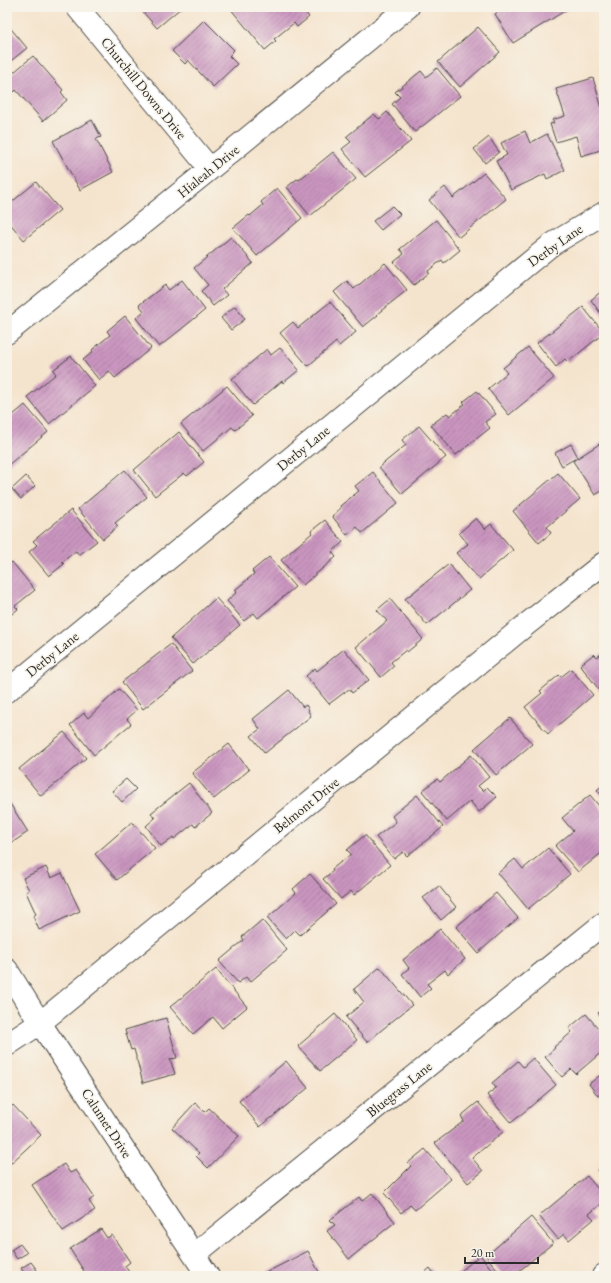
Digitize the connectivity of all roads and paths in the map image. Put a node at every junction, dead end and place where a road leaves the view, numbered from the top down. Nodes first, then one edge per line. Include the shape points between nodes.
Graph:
1 (78, 7) edge
2 (408, 7) edge
3 (210, 169) junction
4 (604, 213) edge
5 (7, 332) edge
6 (604, 562) edge
7 (7, 691) edge
8 (604, 923) edge
9 (7, 970) edge
10 (40, 1023) junction
11 (7, 1045) edge
12 (194, 1256) junction
13 (208, 1276) edge

1 - 3 street, Churchill Downs Drive
2 - 3 street, Hialeah Drive
3 - 5 street, Hialeah Drive
4 - 7 street, Derby Lane via 551,245
6 - 10 street, Belmont Drive
8 - 12 street, Bluegrass Lane
9 - 10 street, Calumet Drive
10 - 11 street, Belmont Drive
10 - 12 street, Calumet Drive
12 - 13 street, Calumet Drive

